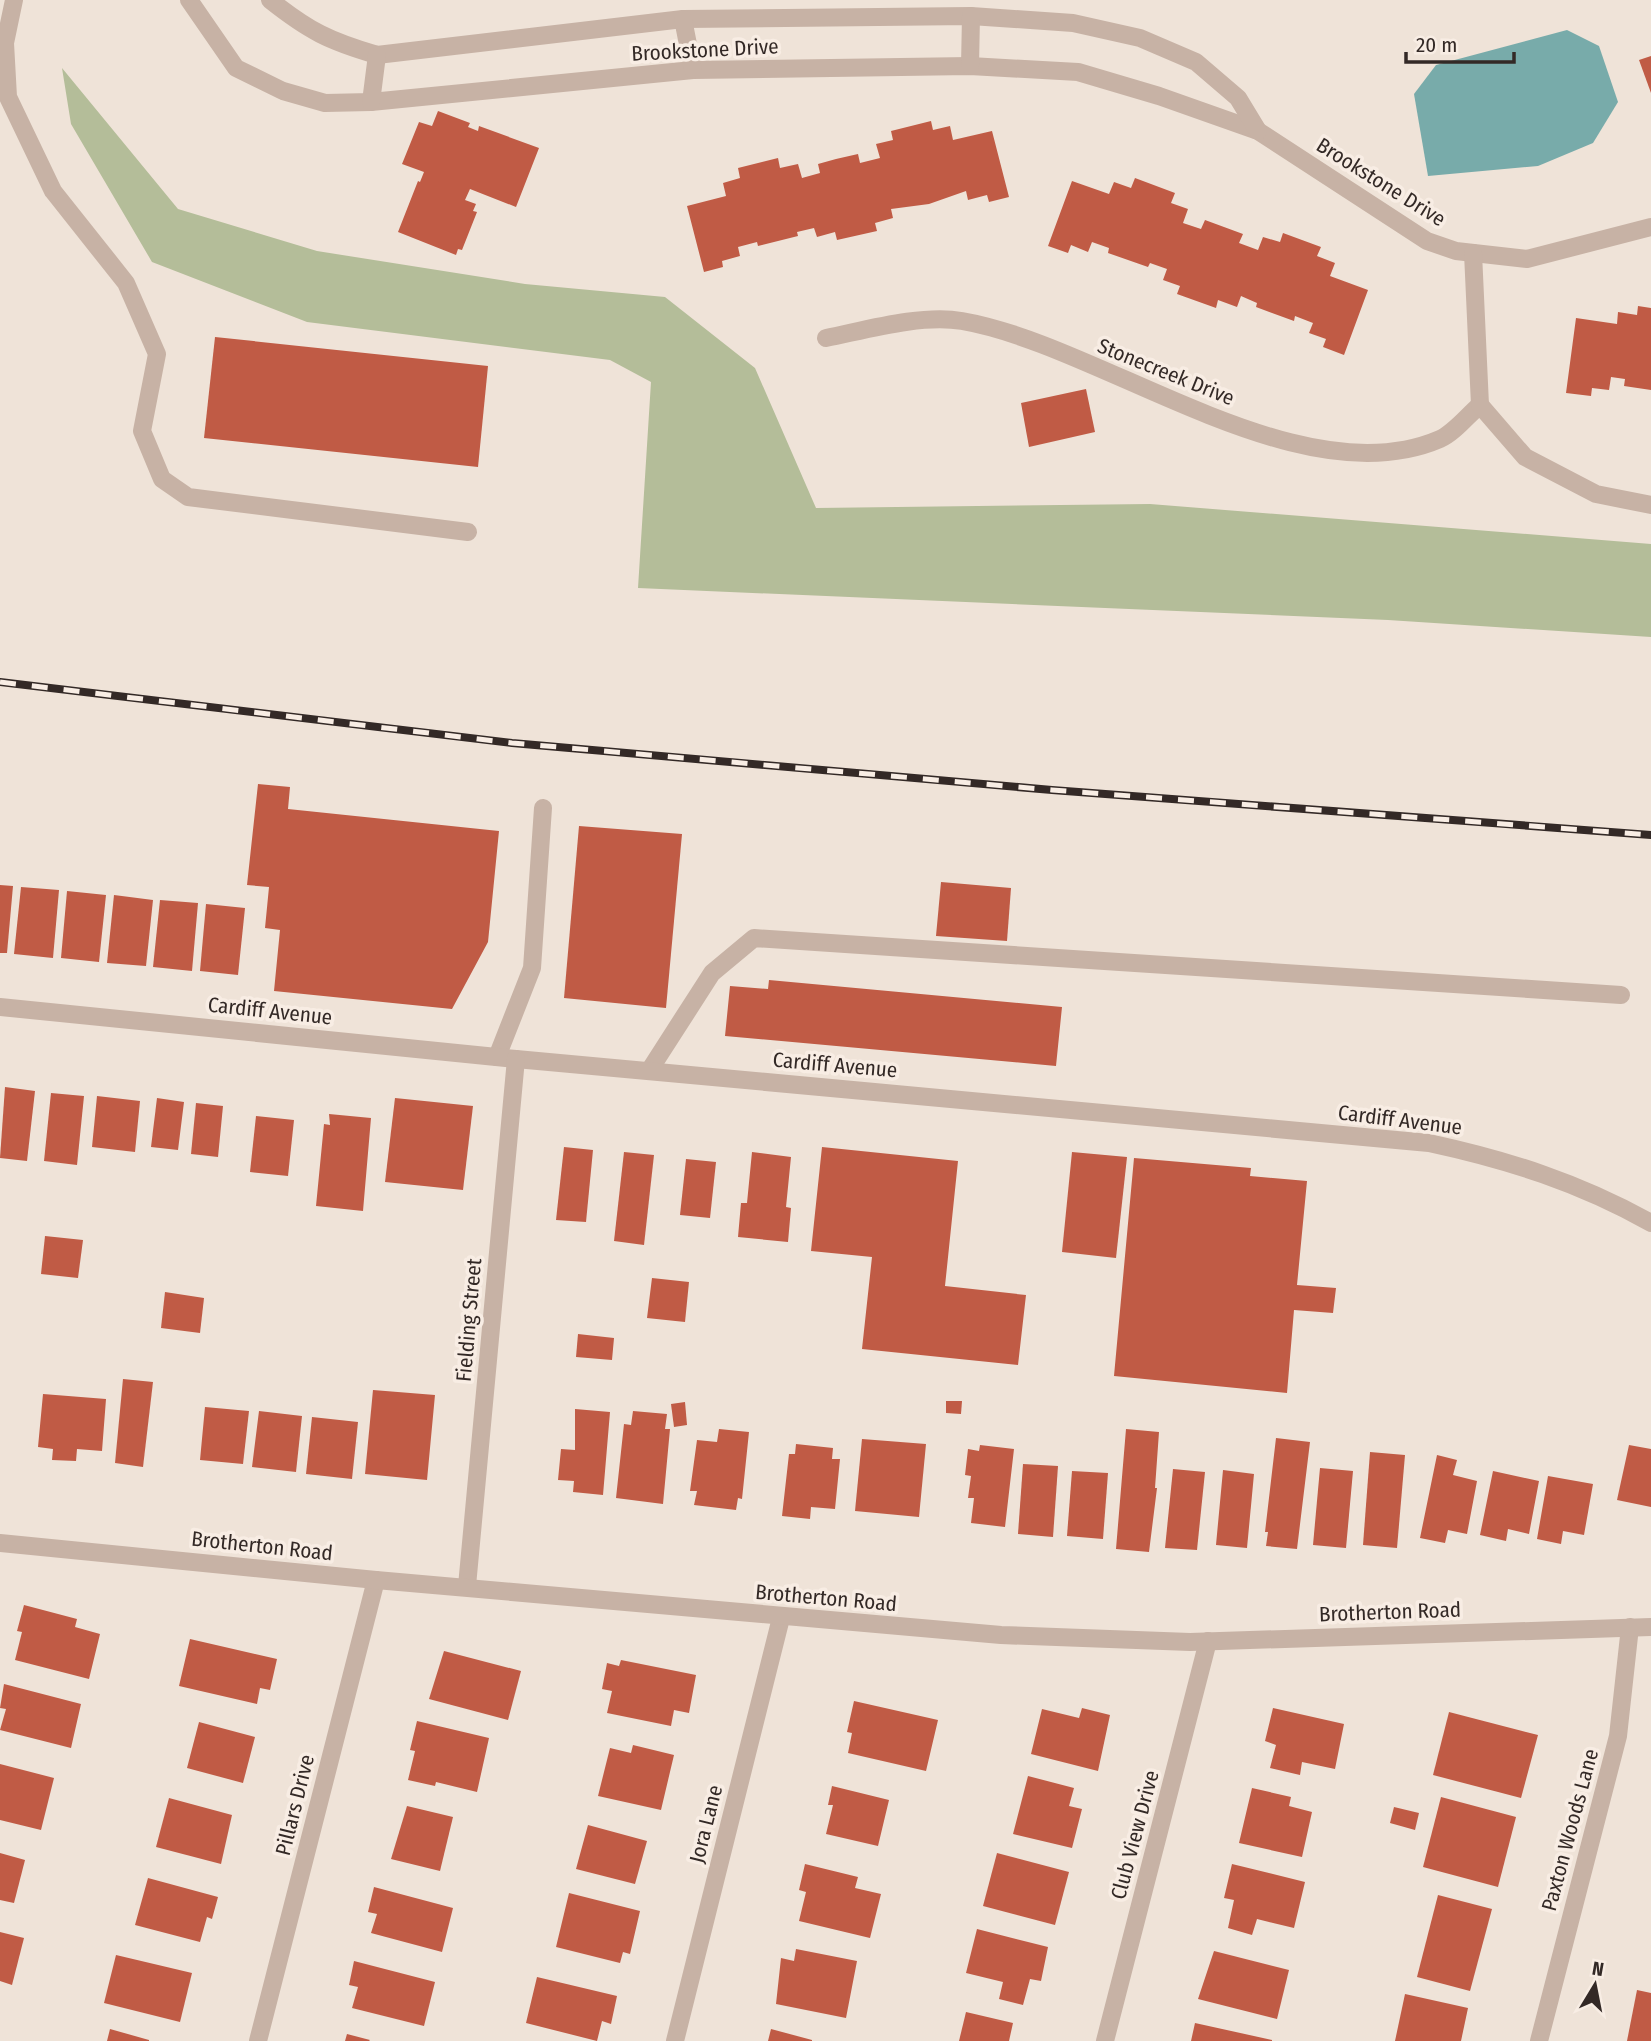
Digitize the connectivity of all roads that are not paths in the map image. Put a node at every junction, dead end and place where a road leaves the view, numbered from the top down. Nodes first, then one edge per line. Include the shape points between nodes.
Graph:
1 (14, 0) edge
2 (189, 0) edge
3 (271, 0) edge
4 (971, 16) junction
5 (682, 19) junction
6 (377, 55) junction
7 (970, 66) junction
8 (693, 71) junction
9 (371, 102) junction
10 (1258, 131) junction
11 (1651, 227) edge
12 (1473, 253) junction
13 (826, 338) dead end
14 (1480, 405) junction
15 (1651, 505) edge
16 (468, 532) dead end
17 (543, 808) dead end
18 (1621, 995) dead end
19 (0, 1007) edge
20 (497, 1057) junction
21 (516, 1059) junction
22 (649, 1071) junction
23 (1651, 1223) edge
24 (0, 1543) edge
25 (376, 1580) junction
26 (467, 1586) junction
27 (781, 1618) junction
28 (1630, 1627) junction
29 (1651, 1627) edge
30 (1208, 1641) junction
31 (258, 2041) edge
32 (675, 2041) edge
33 (1105, 2041) edge
34 (1539, 2041) edge

1 - 16 street via 5,43 8,97 53,191 126,283 157,354 142,431 162,479 188,497
2 - 9 street, Brookstone Drive via 236,68 283,91 325,103
3 - 6 street, Brookstone Drive via 305,28 332,42
4 - 5 street, Brookstone Drive
4 - 7 street
4 - 10 street, Brookstone Drive via 1073,23 1139,38 1196,62 1238,98
5 - 6 street, Brookstone Drive
5 - 8 street
6 - 9 street
7 - 8 street, Brookstone Drive
7 - 10 street, Brookstone Drive via 1078,72
8 - 9 street, Brookstone Drive
10 - 12 street, Brookstone Drive via 1427,241
11 - 12 street, Brookstone Drive via 1527,259
12 - 14 street
13 - 14 street, Stonecreek Drive via 902,323 958,321 1009,331 1261,435 1331,450 1388,453 1442,439
14 - 15 street via 1535,463 1596,494
17 - 20 street via 532,968
18 - 22 street via 754,938 712,973
19 - 20 street, Cardiff Avenue
20 - 21 street, Cardiff Avenue
21 - 22 street, Cardiff Avenue
21 - 26 street, Fielding Street
22 - 23 street, Cardiff Avenue via 1429,1143 1495,1157 1560,1178
24 - 25 street, Brotherton Road
25 - 26 street, Brotherton Road
25 - 31 street, Pillars Drive
26 - 27 street, Brotherton Road
27 - 30 street, Brotherton Road via 1001,1635
27 - 32 street, Jora Lane
28 - 29 street, Brotherton Road
28 - 30 street, Brotherton Road
28 - 34 street, Paxton Woods Lane via 1618,1736
30 - 33 street, Club View Drive

